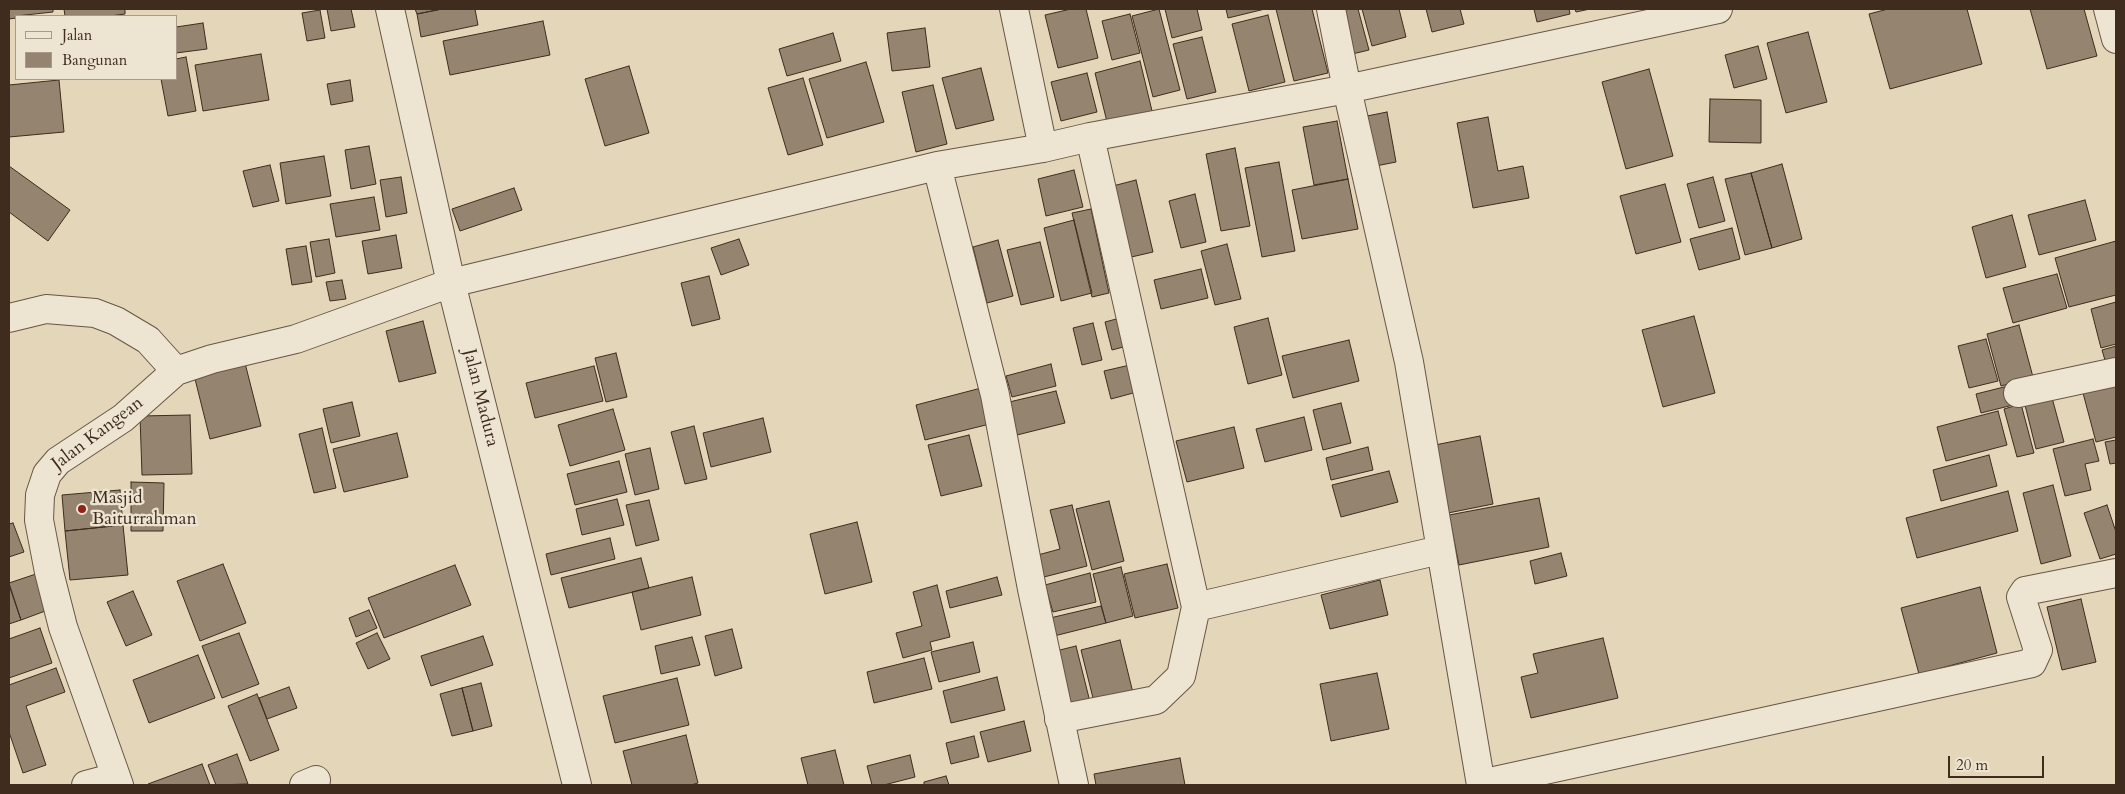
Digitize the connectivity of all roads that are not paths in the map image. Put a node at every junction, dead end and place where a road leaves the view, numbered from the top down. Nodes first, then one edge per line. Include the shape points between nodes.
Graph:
1 (390, 9) edge
2 (1014, 9) edge
3 (1331, 9) edge
4 (1718, 9) edge
5 (2108, 9) edge
6 (2116, 39) edge
7 (1347, 89) junction
8 (1090, 137) junction
9 (1043, 148) junction
10 (937, 166) junction
11 (451, 283) junction
12 (9, 318) edge
13 (176, 371) junction
14 (2116, 372) edge
15 (2018, 393) dead end
16 (1440, 550) junction
17 (2116, 573) edge
18 (1196, 607) junction
19 (1059, 719) junction
20 (118, 781) edge
21 (1481, 784) edge
22 (86, 785) edge
23 (577, 785) edge
24 (1074, 785) edge

1 - 11 street, Jalan Madura
2 - 9 street
3 - 7 street
4 - 7 street, Jalan Kangean
5 - 6 street
7 - 8 street, Jalan Kangean
7 - 16 street via 1409,362
8 - 9 street, Jalan Kangean
8 - 18 street
9 - 10 street, Jalan Kangean
10 - 11 street, Jalan Kangean
10 - 19 street via 996,395
11 - 13 street, Jalan Kangean via 296,339
11 - 23 street, Jalan Madura
12 - 13 street via 46,309 94,313 116,321 148,340
13 - 20 street, Jalan Kangean via 123,418 58,461 46,474 40,494 39,520 48,572 63,627
14 - 15 street
16 - 18 street
16 - 21 street
17 - 21 street via 2025,591 2021,597 2038,650 2032,663
18 - 19 street via 1182,676 1156,700
19 - 24 street
20 - 22 street

